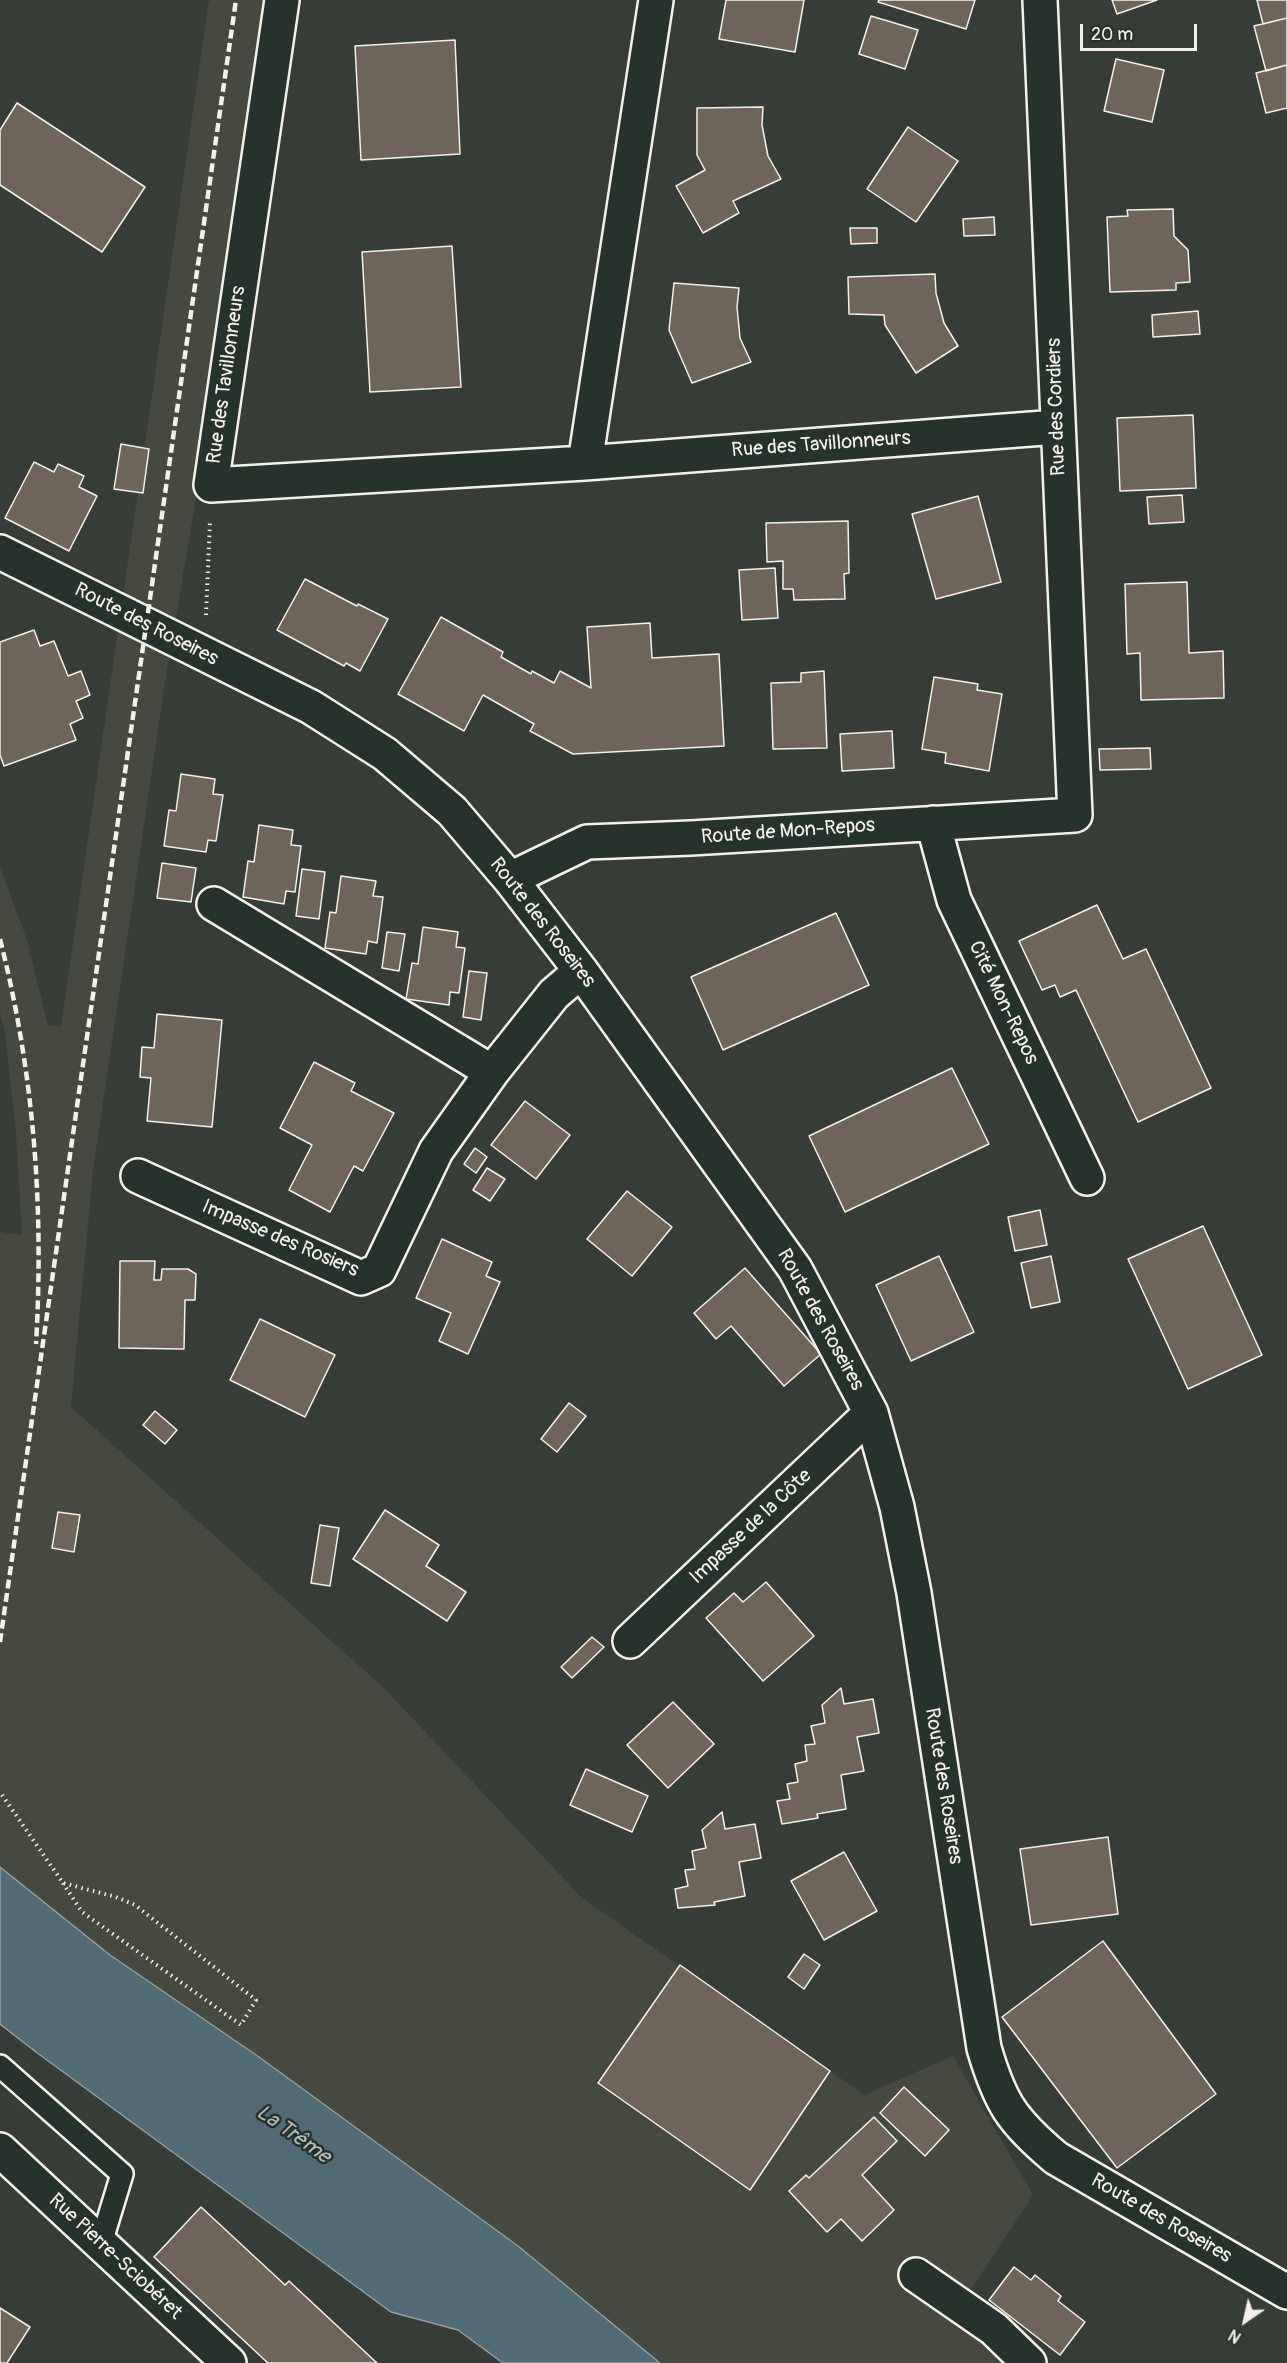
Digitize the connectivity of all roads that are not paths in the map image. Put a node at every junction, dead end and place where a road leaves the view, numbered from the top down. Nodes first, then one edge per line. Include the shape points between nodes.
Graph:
1 (282, 0) edge
2 (656, 0) edge
3 (1040, 0) edge
4 (1057, 427) junction
5 (585, 463) junction
6 (0, 552) edge
7 (1075, 815) joint
8 (933, 823) junction
9 (510, 879) junction
10 (214, 904) dead end
11 (581, 971) junction
12 (492, 1072) junction
13 (138, 1176) dead end
14 (1087, 1178) dead end
15 (872, 1413) junction
16 (630, 1641) dead end
17 (0, 2066) edge
18 (0, 2151) edge
19 (101, 2243) junction
20 (916, 2275) dead end
21 (1287, 2292) edge
22 (229, 2363) edge
23 (1029, 2363) edge

1 - 5 street, Rue des Tavillonneurs via 211,485
2 - 5 street
3 - 4 street, Rue des Cordiers
4 - 5 street, Rue des Tavillonneurs
4 - 7 street, Rue des Cordiers
6 - 9 street, Route des Roseires via 311,707 385,754 452,811
7 - 8 street, Route de Mon-Repos
8 - 9 street, Route de Mon-Repos via 587,842
8 - 14 street, Cité Mon-Repos via 954,900
9 - 11 street, Route des Roseires
10 - 12 street
11 - 12 street, Impasse des Rosiers via 554,994
11 - 15 street, Route des Roseires via 795,1269
12 - 13 street, Impasse des Rosiers via 435,1151 379,1270 361,1278
15 - 16 street, Impasse de la Côte
15 - 21 street, Route des Roseires via 914,1593 984,2048 993,2078 1009,2111 1027,2134 1056,2158
17 - 19 lane via 122,2174
18 - 19 street, Rue Pierre-Sciobéret
19 - 22 street, Rue Pierre-Sciobéret
20 - 23 street via 994,2329

